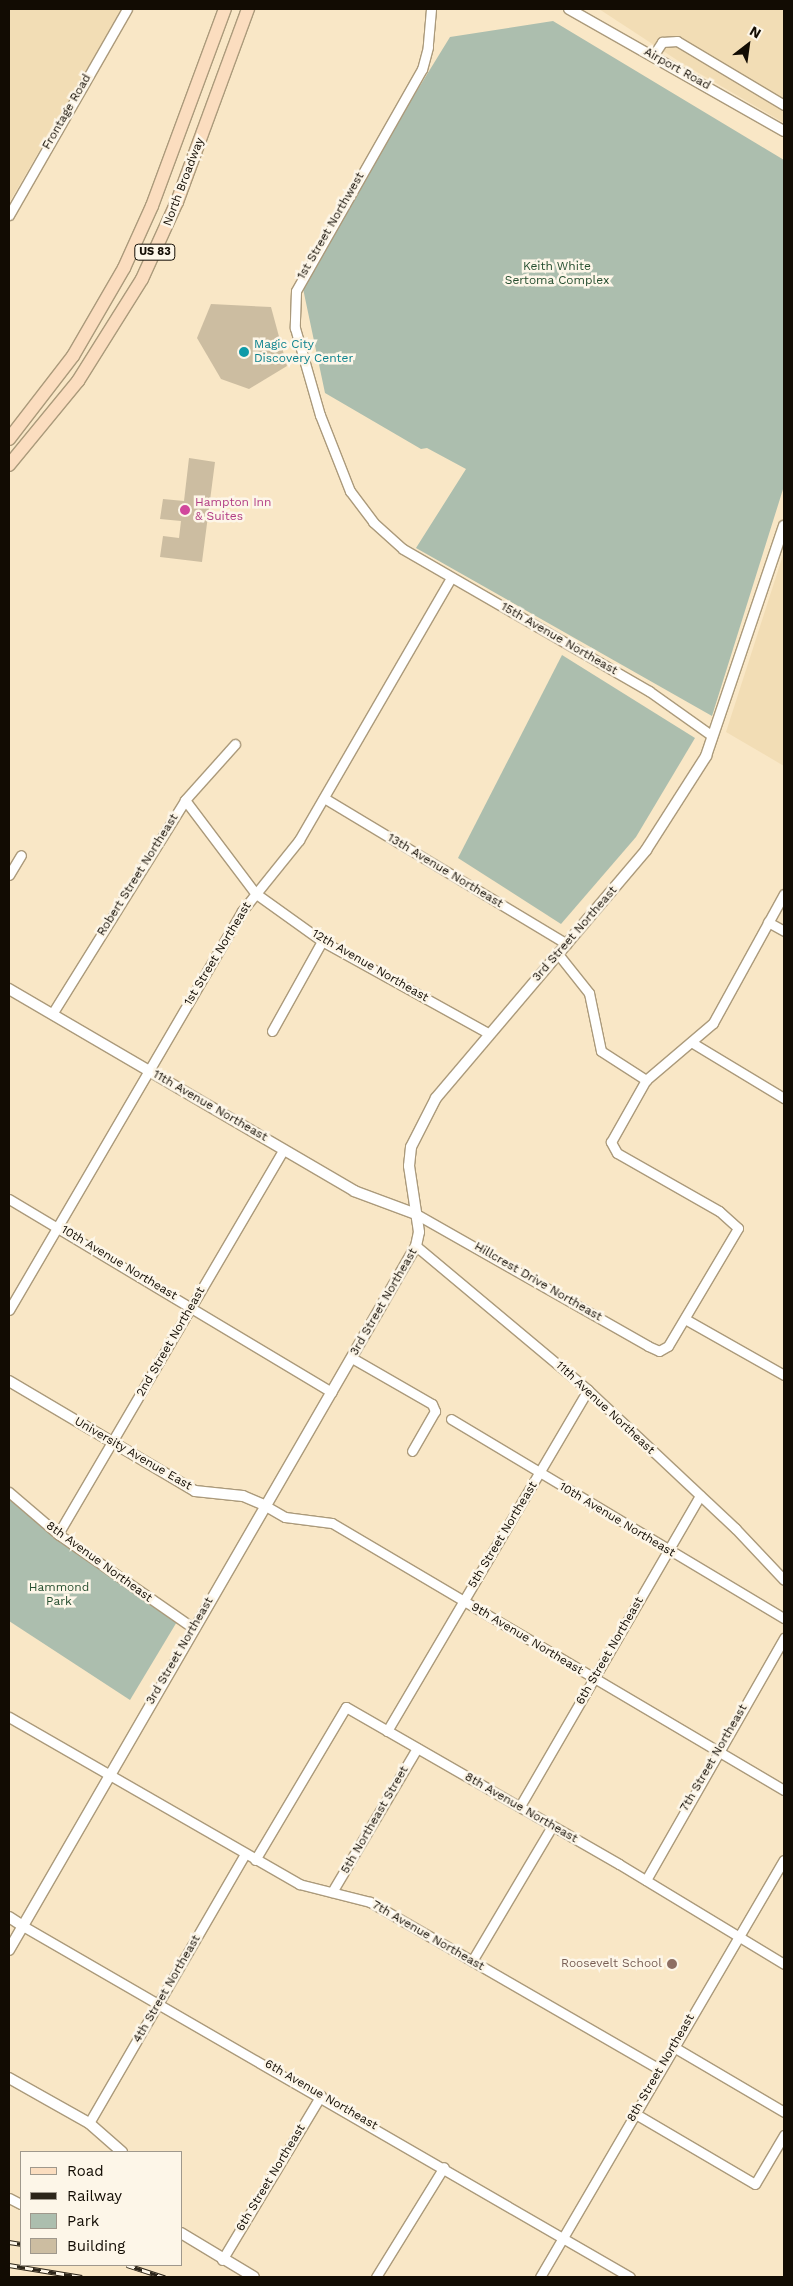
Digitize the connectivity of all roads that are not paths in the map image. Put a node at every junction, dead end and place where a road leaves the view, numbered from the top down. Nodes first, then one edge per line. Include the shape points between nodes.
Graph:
1 (127, 9) edge
2 (225, 9) edge
3 (248, 9) edge
4 (431, 9) edge
5 (569, 9) edge
6 (653, 56) junction
7 (784, 105) edge
8 (784, 131) edge
9 (9, 215) edge
10 (9, 439) edge
11 (9, 465) edge
12 (784, 526) edge
13 (403, 549) joint
14 (451, 578) junction
15 (711, 735) junction
16 (235, 744) dead end
17 (324, 798) junction
18 (185, 800) junction
19 (21, 854) dead end
20 (9, 875) edge
21 (255, 893) junction
22 (784, 894) edge
23 (768, 922) junction
24 (784, 931) edge
25 (322, 940) junction
26 (567, 944) junction
27 (558, 954) junction
28 (9, 989) edge
29 (52, 1014) junction
30 (272, 1031) dead end
31 (488, 1033) junction
32 (691, 1042) junction
33 (148, 1070) junction
34 (646, 1080) junction
35 (784, 1098) edge
36 (284, 1149) junction
37 (9, 1199) edge
38 (416, 1214) junction
39 (58, 1226) junction
40 (416, 1246) junction
41 (191, 1307) junction
42 (9, 1310) edge
43 (685, 1319) junction
44 (352, 1358) junction
45 (784, 1374) edge
46 (9, 1381) edge
47 (588, 1390) junction
48 (332, 1392) junction
49 (451, 1419) dead end
50 (112, 1443) junction
51 (412, 1451) dead end
52 (539, 1474) junction
53 (9, 1492) edge
54 (700, 1495) junction
55 (264, 1505) junction
56 (58, 1534) junction
57 (668, 1550) junction
58 (784, 1580) edge
59 (464, 1601) junction
60 (784, 1618) edge
61 (192, 1628) junction
62 (784, 1638) edge
63 (594, 1679) junction
64 (9, 1717) edge
65 (386, 1731) junction
66 (417, 1748) junction
67 (716, 1751) junction
68 (109, 1775) junction
69 (784, 1790) edge
70 (520, 1806) junction
71 (552, 1826) junction
72 (245, 1854) junction
73 (255, 1860) junction
74 (784, 1860) edge
75 (646, 1880) junction
76 (332, 1892) junction
77 (9, 1917) edge
78 (23, 1926) junction
79 (738, 1937) junction
80 (9, 1950) edge
81 (472, 1961) junction
82 (784, 1964) edge
83 (159, 2004) junction
84 (672, 2046) junction
85 (659, 2069) junction
86 (9, 2078) edge
87 (321, 2095) junction
88 (634, 2112) junction
89 (784, 2112) edge
90 (89, 2123) junction
91 (784, 2135) edge
92 (121, 2151) edge
93 (444, 2167) junction
94 (182, 2235) edge
95 (563, 2239) junction
96 (222, 2260) junction
97 (254, 2277) edge
98 (376, 2277) edge
99 (540, 2277) edge
100 (630, 2277) edge

1 - 9 street, Frontage Road
2 - 10 main road, North Broadway / US 83 via 152,206 124,268 73,356
3 - 11 main road, North Broadway / US 83 via 177,202 142,279 78,381
4 - 13 street, 1st Street Northwest via 428,47 422,69 308,263 296,290 294,307 294,328 306,372 350,491 373,522
5 - 6 street, Airport Road
6 - 7 street via 662,42 676,41
6 - 8 street, Airport Road
12 - 15 street, 3rd Street Northeast
13 - 14 street, 15th Avenue Northeast
14 - 15 street, 15th Avenue Northeast via 649,691
14 - 17 street, 1st Street Northeast
15 - 26 street, 3rd Street Northeast via 706,756 678,804 646,850
16 - 18 street, Robert Street Northeast
17 - 21 street, 1st Street Northeast via 299,840
17 - 26 street, 13th Avenue Northeast
18 - 21 street, 12th Avenue Northeast
18 - 29 street, Robert Street Northeast
19 - 20 street
21 - 25 street, 12th Avenue Northeast
21 - 33 street, 1st Street Northeast
22 - 23 street
23 - 24 street
23 - 32 street via 713,1023
25 - 30 street
25 - 31 street, 12th Avenue Northeast
26 - 27 street, 3rd Street Northeast
27 - 31 street, 3rd Street Northeast
27 - 34 street via 590,993 601,1051
28 - 29 street, 11th Avenue Northeast
29 - 33 street, 11th Avenue Northeast
31 - 38 street, 3rd Street Northeast via 436,1098 415,1134 409,1166
32 - 34 street
32 - 35 street
33 - 36 street, 11th Avenue Northeast
33 - 39 street, 1st Street Northeast
34 - 43 street via 611,1142 617,1153 719,1211 738,1228
36 - 38 street, 11th Avenue Northeast via 354,1191
36 - 41 street, 2nd Street Northeast
37 - 39 street, 10th Avenue Northeast
38 - 40 street, 3rd Street Northeast
38 - 43 street, Hillcrest Drive Northeast via 659,1351 668,1346
39 - 41 street, 10th Avenue Northeast
39 - 42 street, 1st Street Northeast
40 - 44 street, 3rd Street Northeast
40 - 47 street, 11th Avenue Northeast
41 - 48 street, 10th Avenue Northeast
41 - 50 street, 2nd Street Northeast
43 - 45 street
44 - 48 street, 3rd Street Northeast
44 - 51 street via 432,1404 435,1411
46 - 50 street, University Avenue East
47 - 52 street, 5th Street Northeast
47 - 54 street, 11th Avenue Northeast
48 - 55 street, 3rd Street Northeast
49 - 52 street, 10th Avenue Northeast
50 - 55 street, University Avenue East via 195,1491 243,1496
50 - 56 street, 2nd Street Northeast
52 - 57 street, 10th Avenue Northeast
52 - 59 street, 5th Street Northeast
53 - 56 street, 8th Avenue Northeast
54 - 57 street, 6th Street Northeast
54 - 58 street, 11th Avenue Northeast
55 - 59 street, 9th Avenue Northeast via 285,1516 332,1523
55 - 61 street, 3rd Street Northeast
56 - 61 street, 8th Avenue Northeast
57 - 60 street, 10th Avenue Northeast
57 - 63 street, 6th Street Northeast
59 - 63 street, 9th Avenue Northeast
59 - 65 street, 5th Street Northeast
61 - 68 street, 3rd Street Northeast
62 - 67 street, 7th Street Northeast
63 - 67 street, 9th Avenue Northeast
63 - 70 street, 6th Street Northeast
64 - 68 street, 7th Avenue Northeast
65 - 66 street, 8th Avenue Northeast
65 - 73 street, 8th Avenue Northeast via 346,1707
66 - 70 street, 8th Avenue Northeast
66 - 76 street, 5th Northeast Street
67 - 69 street, 9th Avenue Northeast
67 - 75 street, 7th Street Northeast
68 - 72 street, 7th Avenue Northeast
68 - 78 street, 3rd Street Northeast
70 - 71 street, 8th Avenue Northeast
71 - 75 street, 8th Avenue Northeast
71 - 81 street
72 - 73 street, 7th Avenue Northeast
72 - 83 street, 4th Street Northeast
73 - 76 street, 7th Avenue Northeast via 299,1884
74 - 79 street, 8th Street Northeast
75 - 79 street, 8th Avenue Northeast
76 - 81 street, 7th Avenue Northeast via 370,1902
77 - 78 street, 6th Avenue Northeast
78 - 80 street, 3rd Street Northeast
78 - 83 street, 6th Avenue Northeast
79 - 82 street, 8th Avenue Northeast
79 - 84 street, 8th Street Northeast
81 - 85 street, 7th Avenue Northeast
83 - 87 street, 6th Avenue Northeast
83 - 90 street, 4th Street Northeast
84 - 85 street, 8th Street Northeast
84 - 89 street
85 - 88 street, 8th Street Northeast
86 - 90 street
87 - 93 street, 6th Avenue Northeast
87 - 96 street, 6th Street Northeast
88 - 91 street via 755,2184
88 - 95 street, 8th Street Northeast
90 - 92 street
93 - 95 street, 6th Avenue Northeast
93 - 98 street
94 - 96 street
95 - 99 street, 8th Street Northeast
95 - 100 street, 6th Avenue Northeast
96 - 97 street

